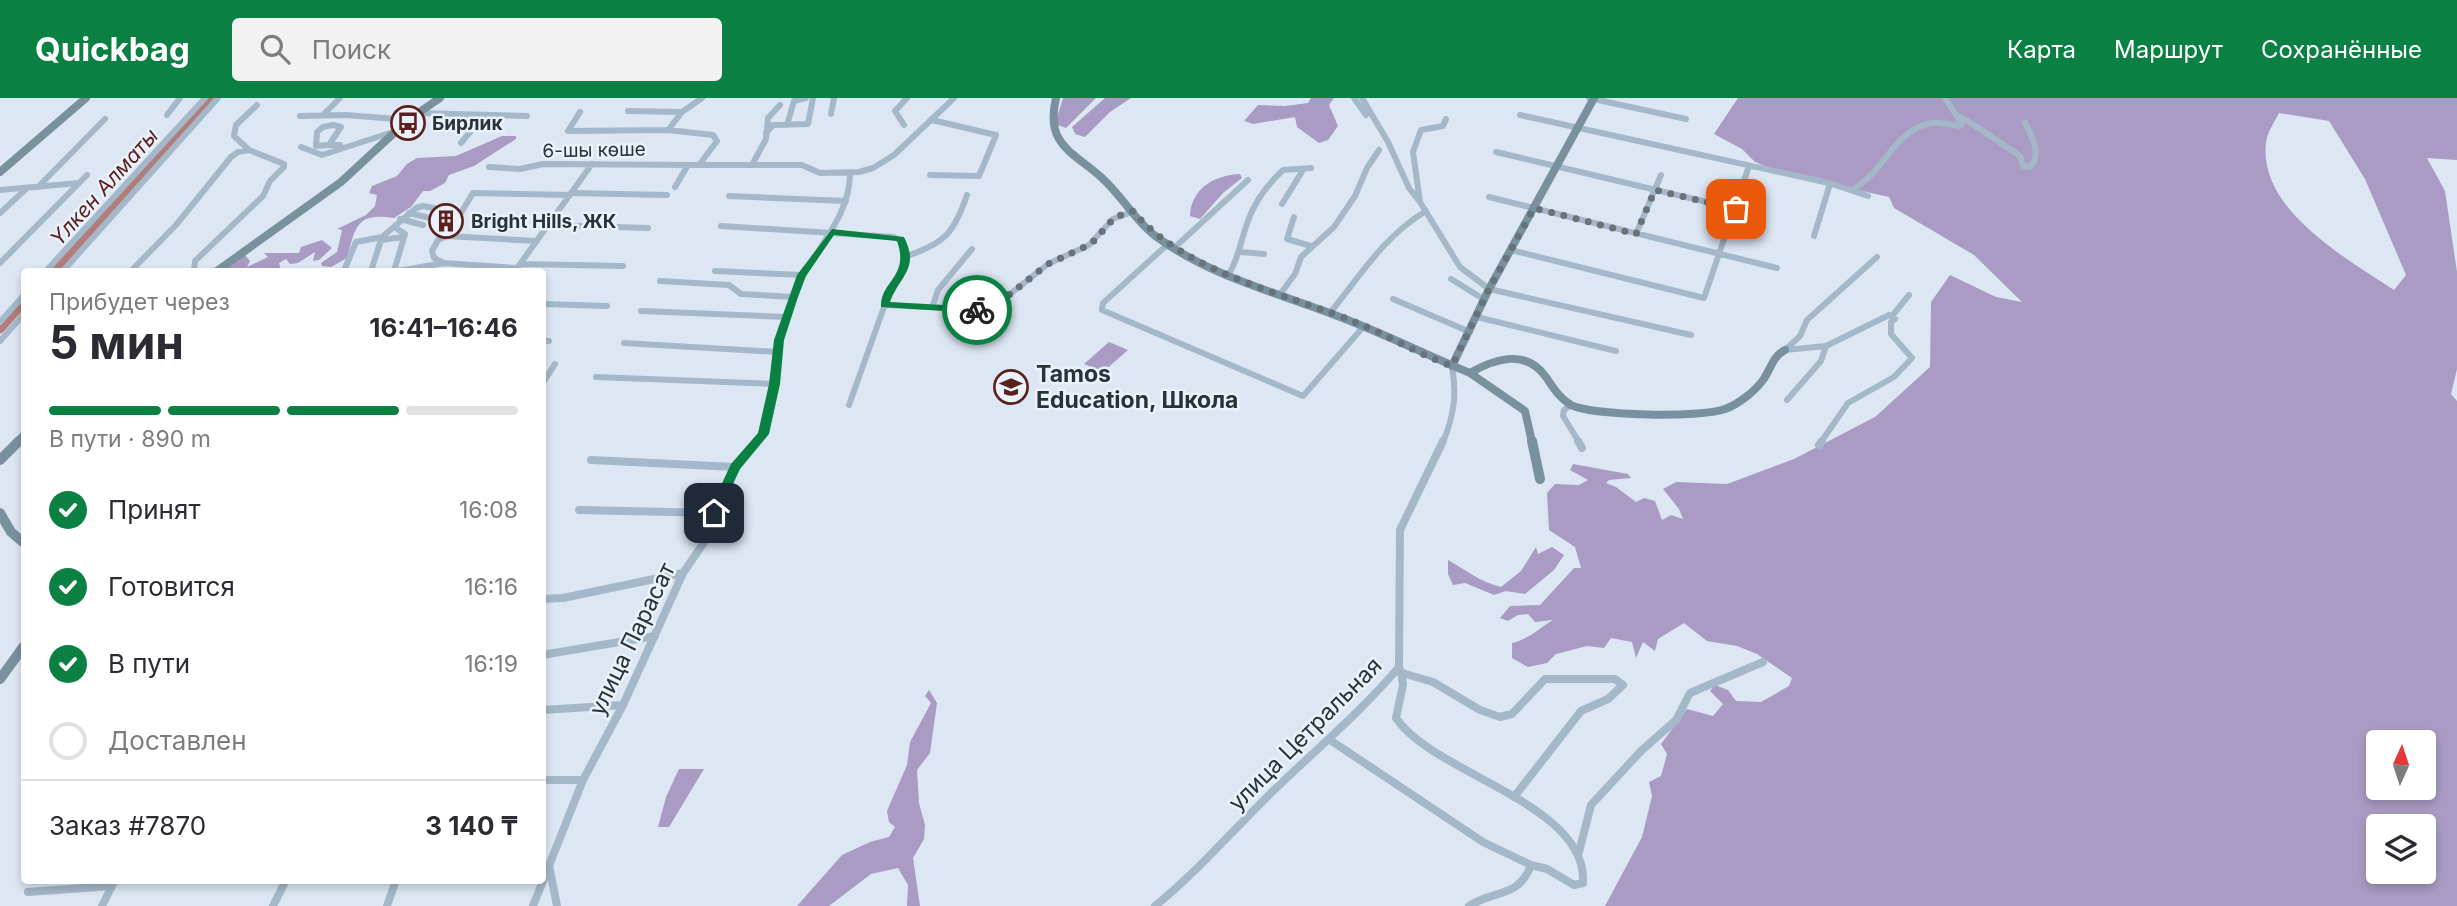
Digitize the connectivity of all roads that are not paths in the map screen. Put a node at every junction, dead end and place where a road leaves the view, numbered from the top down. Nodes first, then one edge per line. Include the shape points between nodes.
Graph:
1 (86, 98) edge
2 (180, 98) edge
3 (205, 98) edge
4 (218, 98) edge
5 (340, 98) edge
6 (440, 98) edge
7 (702, 98) edge
8 (806, 98) edge
9 (813, 98) edge
10 (834, 98) edge
11 (907, 98) edge
12 (954, 98) edge
13 (1056, 98) edge
14 (1354, 98) edge
15 (1362, 98) edge
16 (1592, 98) edge
17 (1945, 98) edge
18 (257, 104) dead end
19 (780, 105) dead end
20 (628, 111) dead end
21 (580, 112) dead end
22 (682, 112) junction
23 (417, 113) junction
24 (324, 114) junction
25 (831, 114) dead end
26 (167, 115) dead end
27 (484, 115) junction
28 (1520, 115) dead end
29 (300, 116) dead end
30 (527, 116) dead end
31 (1956, 116) junction
32 (105, 119) dead end
33 (1446, 119) dead end
34 (1686, 119) dead end
35 (408, 120) junction
36 (932, 120) junction
37 (2025, 122) dead end
38 (787, 125) junction
39 (904, 125) dead end
40 (1376, 125) junction
41 (1578, 129) junction
42 (668, 130) junction
43 (396, 131) junction
44 (766, 133) junction
45 (461, 143) dead end
46 (351, 144) junction
47 (329, 146) junction
48 (300, 147) dead end
49 (249, 150) junction
50 (1379, 150) dead end
51 (1496, 152) dead end
52 (592, 164) junction
53 (688, 165) junction
54 (699, 165) junction
55 (752, 165) junction
56 (1749, 166) junction
57 (489, 167) dead end
58 (1311, 167) dead end
59 (1558, 167) junction
60 (1303, 170) junction
61 (0, 172) edge
62 (850, 173) junction
63 (87, 175) dead end
64 (930, 175) dead end
65 (1661, 175) dead end
66 (1248, 180) dead end
67 (79, 183) junction
68 (1830, 184) junction
69 (38, 187) junction
70 (675, 187) dead end
71 (27, 188) junction
72 (0, 190) edge
73 (1655, 190) junction
74 (1853, 190) junction
75 (570, 194) junction
76 (667, 195) dead end
77 (967, 195) dead end
78 (1868, 195) dead end
79 (729, 197) dead end
80 (1489, 197) dead end
81 (846, 201) junction
82 (1420, 202) junction
83 (1282, 204) dead end
84 (1534, 208) junction
85 (1736, 209) junction
86 (1133, 211) junction
87 (1426, 211) junction
88 (0, 213) edge
89 (410, 213) junction
90 (459, 213) junction
91 (1294, 217) dead end
92 (430, 218) dead end
93 (400, 219) junction
94 (423, 225) dead end
95 (548, 225) junction
96 (721, 226) dead end
97 (396, 228) junction
98 (648, 228) dead end
99 (832, 232) junction
100 (1636, 234) junction
101 (447, 236) junction
102 (1814, 236) dead end
103 (403, 237) junction
104 (537, 241) junction
105 (1171, 246) junction
106 (1311, 246) junction
107 (972, 249) dead end
108 (1511, 250) junction
109 (1241, 252) junction
110 (1720, 253) junction
111 (1264, 254) dead end
112 (907, 256) junction
113 (1877, 257) dead end
114 (0, 263) edge
115 (444, 263) junction
116 (624, 266) dead end
117 (49, 268) edge
118 (66, 268) edge
119 (134, 268) edge
120 (195, 268) edge
121 (221, 268) edge
122 (345, 268) edge
123 (372, 268) edge
124 (397, 268) edge
125 (414, 268) edge
126 (517, 268) edge
127 (1777, 268) dead end
128 (715, 271) dead end
129 (1229, 274) junction
130 (742, 275) dead end
131 (802, 275) junction
132 (1451, 279) dead end
133 (660, 281) dead end
134 (734, 287) junction
135 (1489, 289) junction
136 (1281, 293) junction
137 (1909, 295) dead end
138 (793, 297) junction
139 (21, 298) edge
140 (1393, 299) dead end
141 (1485, 300) junction
142 (546, 304) edge
143 (885, 305) junction
144 (607, 306) dead end
145 (932, 308) junction
146 (641, 311) dead end
147 (1330, 313) junction
148 (1892, 316) junction
149 (21, 317) edge
150 (787, 317) junction
151 (1477, 317) junction
152 (0, 322) edge
153 (1364, 326) junction
154 (1470, 332) junction
155 (1691, 335) dead end
156 (0, 341) edge
157 (624, 343) dead end
158 (1826, 346) junction
159 (1785, 350) junction
160 (778, 352) junction
161 (1616, 352) dead end
162 (555, 364) dead end
163 (1452, 366) junction
164 (1470, 373) junction
165 (596, 376) dead end
166 (546, 378) edge
167 (774, 384) junction
168 (1787, 400) dead end
169 (849, 405) dead end
170 (1571, 405) junction
171 (21, 438) edge
172 (16, 443) junction
173 (1819, 445) dead end
174 (0, 446) edge
175 (1582, 448) dead end
176 (0, 460) edge
177 (591, 460) dead end
178 (735, 467) junction
179 (1540, 479) dead end
180 (579, 510) dead end
181 (0, 513) edge
182 (714, 513) junction
183 (21, 540) edge
184 (683, 573) junction
185 (546, 599) edge
186 (655, 636) junction
187 (21, 650) edge
188 (546, 654) edge
189 (1763, 662) dead end
190 (1401, 670) junction
191 (0, 679) edge
192 (623, 705) junction
193 (546, 710) edge
194 (1330, 740) junction
195 (546, 780) edge
196 (583, 780) junction
197 (1514, 797) junction
198 (1579, 852) junction
199 (546, 864) edge
200 (1531, 865) junction
201 (104, 884) edge
202 (113, 884) edge
203 (284, 884) edge
204 (395, 884) edge
205 (540, 884) edge
206 (28, 892) dead end
207 (102, 906) edge
208 (273, 906) edge
209 (387, 906) edge
210 (533, 906) edge
211 (557, 906) edge
212 (1155, 906) edge
213 (1469, 906) edge

1 - 61 street
2 - 26 street
3 - 117 street
4 - 118 street
5 - 24 street
6 - 23 street
7 - 22 street
8 - 38 street via 794,101
9 - 38 street via 808,124
10 - 25 street
11 - 39 street via 895,109
12 - 36 street
13 - 86 street via 1052,132
14 - 40 street
15 - 40 street
16 - 34 street
16 - 41 street
17 - 31 street
18 - 49 street via 233,131
19 - 44 street via 768,118
20 - 22 street
21 - 42 street via 568,131
22 - 42 street
23 - 27 street
23 - 35 street
24 - 29 street
24 - 35 street
27 - 30 street
27 - 45 street
28 - 41 street
31 - 37 street via 1964,116 2030,167 2036,146
31 - 74 street via 1960,126 1938,122 1908,131 1870,181
32 - 69 street
33 - 82 street via 1443,126 1421,130 1413,152
35 - 43 street
36 - 62 street via 888,159
36 - 64 street via 994,134 979,176
38 - 44 street via 771,125
40 - 82 street via 1390,145 1401,177
41 - 56 street
41 - 59 street
42 - 54 street via 713,135 717,140
43 - 46 street
43 - 121 street via 341,182
44 - 55 street
46 - 47 street
46 - 48 street via 322,155
47 - 47 street via 341,127 339,125 323,126 315,135 317,146
49 - 119 street via 231,157
49 - 120 street via 284,167 263,196 197,259
50 - 106 street via 1334,227
51 - 59 street
52 - 53 street, 6-шы көше
52 - 57 street, 6-шы көше
52 - 75 street
53 - 54 street, 6-шы көше
53 - 70 street
54 - 55 street, 6-шы көше
55 - 62 street, 6-шы көше via 803,165 820,173
56 - 68 street
56 - 85 street
58 - 60 street
59 - 73 street
59 - 84 street
60 - 83 street
60 - 109 street via 1283,170 1257,202
62 - 81 street, улица Парасат
63 - 67 street
65 - 73 street
66 - 105 street
67 - 69 street
67 - 114 street
68 - 74 street
68 - 102 street
69 - 71 street
71 - 72 street
71 - 88 street
73 - 85 street
73 - 100 street
74 - 78 street
75 - 76 street
75 - 90 street via 476,193
75 - 95 street
77 - 112 street via 959,220 947,237 936,247
79 - 81 street
80 - 84 street
81 - 99 street, улица Парасат
82 - 87 street
84 - 100 street
84 - 108 street
85 - 110 street
86 - 105 street
86 - 145 street via 1115,217 1091,244 1048,264 990,310
87 - 135 street via 1452,259
87 - 147 street via 1387,238
89 - 90 street via 423,206
89 - 92 street
89 - 93 street
90 - 101 street
91 - 106 street via 1287,239
93 - 94 street
93 - 97 street
95 - 98 street
95 - 104 street
96 - 99 street
97 - 103 street via 404,231
97 - 122 street via 382,237 356,242
99 - 112 street via 901,239
99 - 131 street, улица Парасат
100 - 110 street
101 - 104 street
101 - 115 street via 438,240 432,251 434,258
103 - 123 street via 381,240
103 - 124 street
104 - 126 street
105 - 129 street
105 - 153 street via 1102,303 1102,310 1303,396
106 - 136 street
107 - 145 street via 939,290
108 - 110 street via 1704,298
108 - 135 street
109 - 111 street
109 - 129 street
110 - 127 street
112 - 143 street
113 - 159 street via 1807,320 1800,337
115 - 125 street
115 - 126 street
116 - 126 street
128 - 131 street
129 - 136 street
130 - 134 street
131 - 138 street, улица Парасат
132 - 141 street
133 - 134 street
134 - 138 street via 741,294
135 - 141 street
135 - 155 street
136 - 147 street
137 - 148 street
138 - 150 street, улица Парасат
139 - 152 street
140 - 154 street
141 - 151 street
142 - 144 street
143 - 145 street
143 - 169 street
146 - 150 street
147 - 153 street
148 - 158 street
148 - 173 street via 1891,334 1912,361 1894,377 1848,403
149 - 156 street
150 - 160 street, улица Парасат
151 - 154 street
151 - 161 street
153 - 163 street
154 - 163 street
157 - 160 street
158 - 159 street
158 - 168 street via 1821,361
159 - 170 street via 1772,359 1757,387 1723,410 1621,413
160 - 167 street, улица Парасат
162 - 166 street
163 - 164 street
163 - 190 street, улица Цетральная via 1455,407 1400,530
164 - 170 street via 1497,359 1527,358
164 - 179 street via 1523,408
165 - 167 street
167 - 178 street, улица Парасат via 763,434
170 - 175 street via 1563,416
171 - 172 street
172 - 174 street
172 - 176 street
177 - 178 street
178 - 182 street, улица Парасат
180 - 182 street
181 - 183 street
182 - 184 street, улица Парасат via 705,541
184 - 185 street
184 - 186 street, улица Парасат
186 - 188 street
186 - 192 street, улица Парасат
187 - 191 street
189 - 198 street via 1744,675 1731,675 1690,693 1676,720 1591,805
190 - 194 street, улица Цетральная
190 - 197 street via 1404,685 1396,718 1406,733
190 - 197 street via 1500,717 1512,714 1545,679 1615,679 1623,685 1608,699 1581,711
192 - 193 street
192 - 196 street, улица Парасат
194 - 200 street via 1483,842
194 - 212 street, улица Цетральная
195 - 196 street
196 - 199 street, улица Парасат
197 - 198 street via 1548,820
198 - 200 street via 1583,883 1574,885
199 - 211 street
200 - 213 street via 1512,891
201 - 206 street
202 - 207 street
203 - 208 street
204 - 209 street
205 - 210 street, улица Парасат

